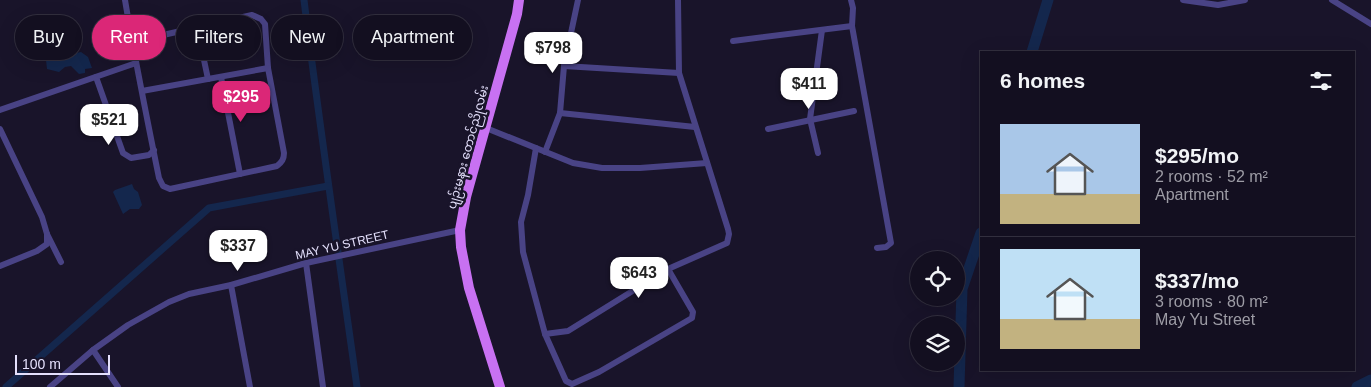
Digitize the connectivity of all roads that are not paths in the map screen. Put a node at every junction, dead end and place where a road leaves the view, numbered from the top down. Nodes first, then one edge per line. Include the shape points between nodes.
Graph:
1 (125, 0) edge
2 (519, 0) edge
3 (578, 0) edge
4 (678, 0) edge
5 (851, 0) edge
6 (1184, 0) edge
7 (1245, 0) edge
8 (1332, 0) edge
9 (128, 15) edge
10 (261, 19) edge
11 (1371, 24) edge
12 (852, 26) junction
13 (822, 30) junction
14 (733, 41) dead end
15 (135, 60) edge
16 (204, 60) edge
17 (136, 63) junction
18 (564, 66) junction
19 (268, 68) junction
20 (679, 73) junction
21 (96, 77) junction
22 (222, 77) junction
23 (208, 79) junction
24 (142, 92) junction
25 (0, 110) edge
26 (854, 111) dead end
27 (560, 114) junction
28 (810, 120) junction
29 (695, 127) junction
30 (486, 128) junction
31 (0, 129) edge
32 (768, 129) dead end
33 (536, 148) junction
34 (154, 150) junction
35 (545, 152) junction
36 (818, 153) dead end
37 (707, 163) junction
38 (240, 174) junction
39 (460, 230) junction
40 (47, 234) junction
41 (877, 248) dead end
42 (61, 262) dead end
43 (306, 263) junction
44 (0, 265) edge
45 (668, 269) junction
46 (231, 285) junction
47 (545, 334) junction
48 (93, 350) junction
49 (50, 387) edge
50 (118, 387) edge
51 (250, 387) edge
52 (323, 387) edge
53 (500, 387) edge

1 - 9 street
2 - 30 main road, ပျဉ်းမနား တောင်ညိုလမ်း
3 - 18 street
4 - 20 street
5 - 12 street
6 - 7 street via 1218,6
8 - 11 street
10 - 19 street via 265,24
12 - 13 street
12 - 41 street via 891,243
13 - 14 street
13 - 28 street
15 - 17 street
16 - 23 street
17 - 21 street
17 - 24 street
18 - 20 street
18 - 27 street
19 - 22 street
19 - 38 street via 284,158 277,166
20 - 29 street
21 - 25 street
21 - 34 street via 123,153 131,158 149,155
22 - 23 street
22 - 38 street
23 - 24 street
24 - 34 street
26 - 28 street
27 - 29 street
27 - 35 street
28 - 32 street
28 - 36 street
29 - 37 street
30 - 33 street
30 - 39 main road, ပျဉ်းမနား တောင်ညိုလမ်း
31 - 40 street
33 - 35 street
33 - 47 street via 521,222 523,252
34 - 38 street via 159,178 163,186 170,189
35 - 37 street via 574,163 602,168
37 - 45 street via 728,238 724,246
39 - 43 street, MAY YU STREET
39 - 53 main road, ပျဉ်းမနား တောင်ညိုလမ်း via 469,288
40 - 42 street
40 - 44 street via 47,244 37,251
43 - 46 street, MAY YU STREET
43 - 52 street
45 - 47 street via 568,332
45 - 47 street via 693,312 692,318 599,372 572,384 568,382
46 - 48 street, MAY YU STREET via 169,302
46 - 51 street
48 - 49 street, MAY YU STREET
48 - 50 street

